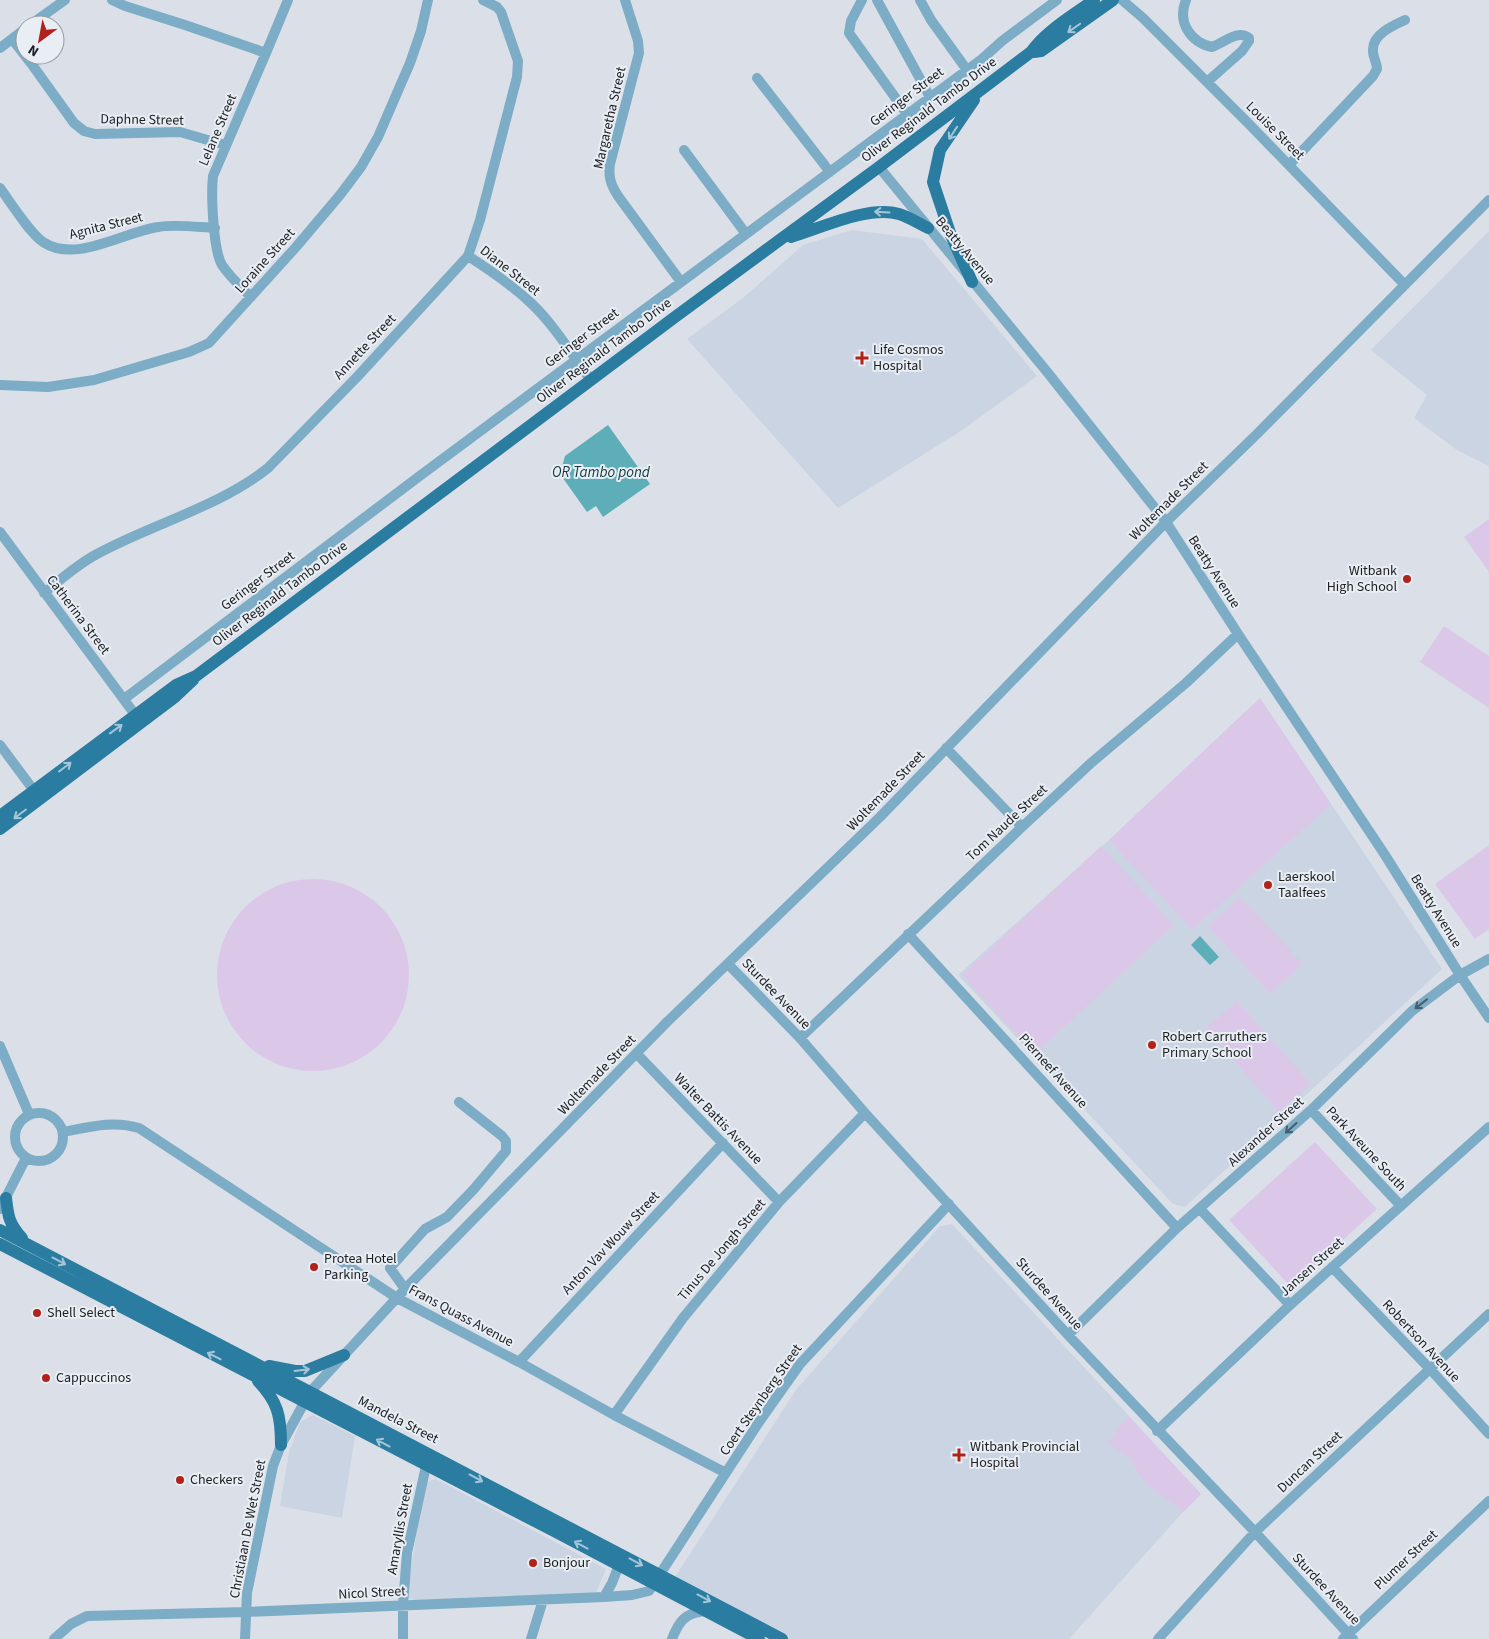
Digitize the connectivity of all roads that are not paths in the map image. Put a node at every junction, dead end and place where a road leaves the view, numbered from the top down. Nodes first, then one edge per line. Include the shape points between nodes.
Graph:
1 (65, 0) edge
2 (112, 0) edge
3 (288, 0) edge
4 (428, 0) edge
5 (483, 0) edge
6 (625, 0) edge
7 (862, 0) edge
8 (876, 0) edge
9 (920, 0) edge
10 (1057, 0) edge
11 (1094, 0) edge
12 (1114, 0) edge
13 (1122, 0) edge
14 (1186, 0) edge
15 (44, 15) edge
16 (1405, 20) dead end
17 (15, 37) edge
18 (12, 39) junction
19 (0, 48) edge
20 (1031, 52) junction
21 (266, 54) junction
22 (967, 70) junction
23 (757, 78) dead end
24 (1207, 82) junction
25 (979, 92) junction
26 (930, 97) junction
27 (907, 114) junction
28 (226, 145) junction
29 (684, 150) dead end
30 (1289, 165) junction
31 (879, 168) junction
32 (830, 172) junction
33 (0, 188) edge
34 (1489, 200) edge
35 (215, 228) junction
36 (928, 228) junction
37 (746, 234) junction
38 (781, 240) junction
39 (468, 256) junction
40 (681, 282) junction
41 (972, 282) junction
42 (1404, 284) junction
43 (251, 297) junction
44 (576, 360) junction
45 (591, 380) junction
46 (0, 385) edge
47 (1166, 522) junction
48 (0, 532) edge
49 (44, 592) junction
50 (1238, 634) junction
51 (124, 699) junction
52 (138, 719) junction
53 (0, 745) edge
54 (946, 748) junction
55 (37, 795) junction
56 (0, 816) edge
57 (1022, 827) junction
58 (0, 829) edge
59 (908, 934) junction
60 (1489, 959) edge
61 (728, 964) junction
62 (1460, 975) junction
63 (1489, 1018) edge
64 (800, 1038) junction
65 (0, 1046) edge
66 (637, 1054) junction
67 (459, 1102) dead end
68 (1311, 1110) junction
69 (865, 1113) junction
70 (29, 1114) junction
71 (1489, 1127) edge
72 (63, 1132) junction
73 (723, 1143) junction
74 (26, 1158) junction
75 (779, 1202) junction
76 (2, 1203) edge
77 (949, 1204) junction
78 (1401, 1206) junction
79 (1200, 1209) junction
80 (1177, 1228) junction
81 (0, 1230) edge
82 (0, 1244) edge
83 (29, 1245) junction
84 (0, 1254) edge
85 (33, 1262) junction
86 (1332, 1267) junction
87 (405, 1289) junction
88 (397, 1298) junction
89 (1290, 1305) junction
90 (1489, 1314) edge
91 (1068, 1335) junction
92 (344, 1355) junction
93 (518, 1362) junction
94 (1430, 1369) junction
95 (255, 1370) junction
96 (307, 1397) junction
97 (614, 1415) junction
98 (1157, 1430) junction
99 (1489, 1434) edge
100 (281, 1445) junction
101 (429, 1460) junction
102 (726, 1473) junction
103 (1489, 1501) edge
104 (1255, 1532) junction
105 (619, 1566) junction
106 (658, 1580) junction
107 (604, 1597) junction
108 (543, 1600) junction
109 (402, 1605) junction
110 (705, 1611) junction
111 (245, 1612) junction
112 (1348, 1637) edge
113 (54, 1639) edge
114 (245, 1639) edge
115 (403, 1639) edge
116 (531, 1639) edge
117 (672, 1639) edge
118 (759, 1639) edge
119 (782, 1639) edge
120 (1158, 1639) edge

1 - 15 street
2 - 21 street
3 - 21 street, Lelane Street
4 - 43 street, Loraine Street via 416,47 370,152 340,195
5 - 39 street, Annette Street via 501,12 518,69 508,118
6 - 40 street, Margaretha Street via 640,47 609,175 618,196
7 - 27 street via 851,21 849,33
8 - 26 street
9 - 22 street
10 - 22 street, Geringer Street
11 - 20 main road, Oliver Reginald Tambo Drive via 1053,30
12 -> 20 main road, Oliver Reginald Tambo Drive via 1041,51
13 - 24 street, Louise Street
14 - 24 street via 1182,16 1189,33 1199,42 1212,47 1236,35 1243,34 1249,38 1242,51
16 - 30 street via 1394,24 1377,39 1372,51 1377,69 1373,76
17 - 18 street
18 - 19 street
18 - 28 street, Daphne Street via 74,123 84,131 95,134 180,132
20 - 25 main road, Oliver Reginald Tambo Drive
21 - 28 street, Lelane Street
22 - 26 street, Geringer Street
23 - 32 street
24 - 30 street, Louise Street
25 - 31 main road, Oliver Reginald Tambo Drive
25 -> 41 main road via 940,150 933,182 950,233
26 - 27 street, Geringer Street
27 - 32 street, Geringer Street
28 - 35 street, Lelane Street via 213,176
29 - 37 street
30 - 42 street, Louise Street
31 - 36 street, Beatty Avenue
31 - 38 main road, Oliver Reginald Tambo Drive
32 - 37 street, Geringer Street
33 - 35 street, Agnita Street via 37,237 62,249 84,248 156,227
34 - 42 street, Woltemade Street
35 - 43 street, Lelane Street via 222,264
36 -> 38 main road via 900,214 867,212
36 - 41 street, Beatty Avenue
37 - 40 street, Geringer Street
38 - 45 main road, Oliver Reginald Tambo Drive
39 - 44 street, Diane Street via 510,285 532,305
39 - 49 street, Annette Street via 358,377 256,478 94,555
40 - 44 street, Geringer Street
41 - 47 street, Beatty Avenue
42 - 47 street, Woltemade Street
43 - 46 street, Loraine Street via 209,343 189,352 94,380 48,388
44 - 45 street, Diane Street
44 - 51 street, Geringer Street
45 - 52 main road, Oliver Reginald Tambo Drive via 196,676 176,685
47 - 50 street, Beatty Avenue
47 - 54 street, Woltemade Street
48 - 49 street, Catherina Street
49 - 51 street, Catherina Street
50 - 57 street, Tom Naude Street
50 - 62 street, Beatty Avenue via 1385,855
51 - 52 street, Catherina Street
52 - 55 main road, Oliver Reginald Tambo Drive
53 - 55 street
54 - 57 street
54 - 61 street, Woltemade Street via 879,818
55 - 56 main road, Oliver Reginald Tambo Drive
55 -> 58 main road, Oliver Reginald Tambo Drive
57 - 59 street, Tom Naude Street
59 - 64 street, Tom Naude Street
59 - 80 street, Pierneef Avenue
60 - 62 street, Alexander Street
61 - 64 street, Sturdee Avenue
61 - 66 street, Woltemade Street
62 - 63 street, Beatty Avenue
62 -> 68 street, Alexander Street via 1412,1011
64 - 69 street, Sturdee Avenue
65 - 70 street
66 - 73 street, Walter Battis Avenue
66 - 87 street, Woltemade Street
67 - 87 street via 502,1136 506,1141 506,1151 447,1217 424,1229 390,1268
68 - 78 street, Park Aveune South
68 -> 79 street, Alexander Street
69 - 75 street, Tinus De Jongh Street
69 - 77 street, Sturdee Avenue
70 - 72 street via 38,1112 54,1118
70 - 74 street via 18,1124 14,1138
71 - 78 street, Jansen Street
72 - 74 street via 63,1144 52,1158 40,1162
72 - 88 street, Frans Quass Avenue via 111,1124 145,1131
73 - 75 street, Walter Battis Avenue
73 - 93 street, Anton Vav Wouw Street
74 - 76 street
75 - 97 street, Tinus De Jongh Street via 683,1318
76 - 83 main road via 11,1224
77 - 91 street, Sturdee Avenue
77 - 102 street, Coert Steynberg Street via 800,1364
78 - 86 street, Jansen Street
79 - 80 street, Alexander Street
79 - 89 street
80 - 91 street, Alexander Street
81 - 83 main road, Mandela Street
82 - 85 main road, Mandela Street
83 -> 95 main road, Mandela Street
84 - 85 main road
95 -> 85 main road, Mandela Street
86 - 89 street, Jansen Street
86 - 94 street, Robertson Avenue
87 - 88 street, Woltemade Street
88 - 92 street, Woltemade Street
88 - 93 street, Frans Quass Avenue
89 - 98 street, Jansen Street
90 - 94 street, Duncan Street
91 - 98 street, Sturdee Avenue
95 -> 92 main road via 305,1370
92 - 96 street, Woltemade Street
93 - 97 street, Frans Quass Avenue
94 - 99 street, Robertson Avenue
94 - 104 street, Duncan Street
95 - 96 main road, Mandela Street
95 - 100 main road via 275,1404 281,1422
96 - 100 street, Christiaan De Wet Street
96 - 101 main road, Mandela Street
97 - 102 street, Frans Quass Avenue
98 - 104 street, Sturdee Avenue
100 - 111 street, Christiaan De Wet Street via 269,1478
105 -> 101 main road, Mandela Street
101 -> 106 main road, Mandela Street
101 - 109 street, Amaryllis Street via 407,1553
102 - 106 street, Coert Steynberg Street
103 - 112 street, Plumer Street
104 - 112 street, Sturdee Avenue
104 - 120 street, Duncan Street
105 - 106 main road, Mandela Street
105 - 107 street
106 - 107 street, Nicol Street via 649,1591
106 - 110 main road, Mandela Street
106 -> 119 main road, Mandela Street
107 - 108 street, Nicol Street
108 - 109 street, Nicol Street
108 - 116 street
109 - 111 street, Nicol Street
109 - 115 street, Amaryllis Street
110 - 117 street via 683,1619
110 - 118 main road, Mandela Street
111 - 113 street, Nicol Street via 87,1616 71,1624
111 - 114 street, Christiaan De Wet Street

